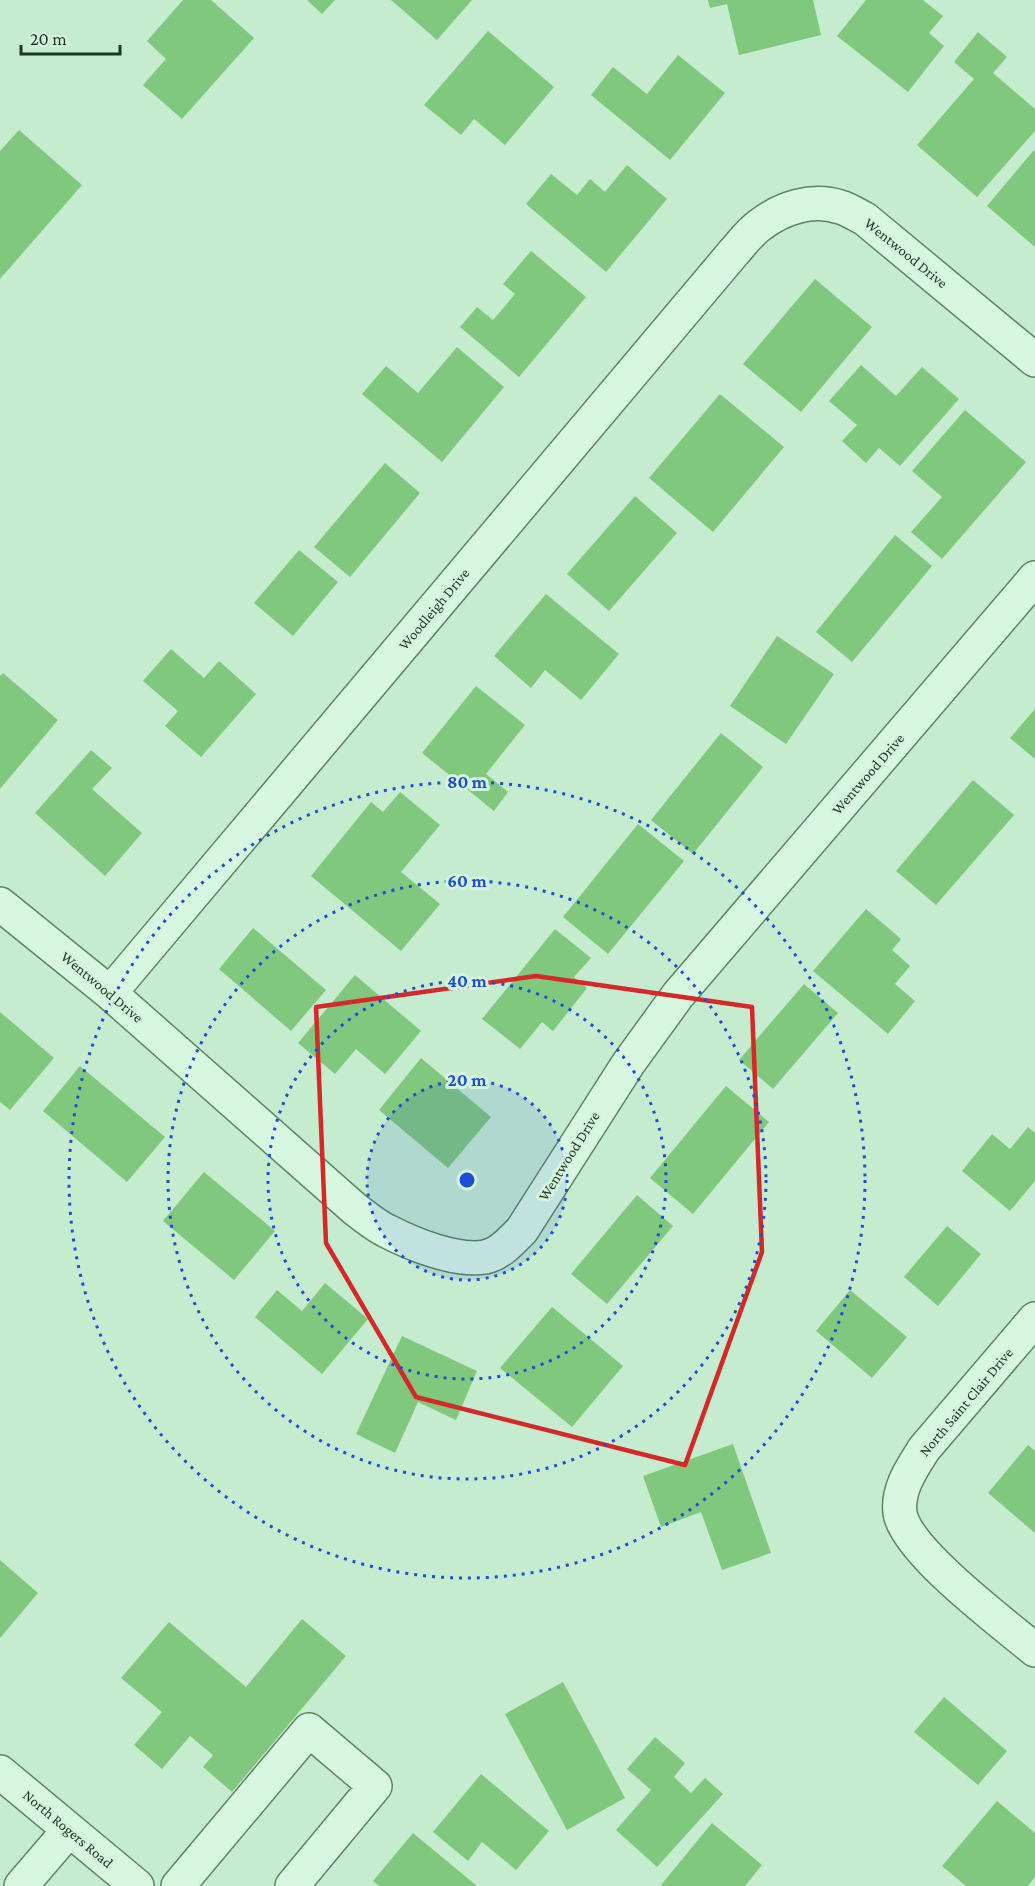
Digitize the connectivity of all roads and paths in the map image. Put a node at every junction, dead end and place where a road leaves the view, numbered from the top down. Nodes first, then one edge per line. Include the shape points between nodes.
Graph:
1 (759, 225) joint
2 (1035, 360) edge
3 (1035, 578) edge
4 (0, 904) edge
5 (110, 993) junction
6 (1035, 1319) edge
7 (1035, 1650) edge
8 (0, 1772) edge
9 (69, 1830) junction
10 (21, 1886) edge
11 (137, 1886) edge
12 (178, 1886) edge
13 (292, 1886) edge

1 - 2 street, Wentwood Drive via 802,204 840,207 865,219
1 - 5 street, Woodleigh Drive
3 - 5 street, Wentwood Drive via 678,995 628,1064 522,1230 502,1249 485,1257 434,1250 386,1231 356,1210
4 - 5 street, Wentwood Drive
6 - 7 street, North Saint Clair Drive via 924,1449 903,1489 900,1513 924,1554
8 - 9 street, North Rogers Road
9 - 10 street
9 - 11 street, North Rogers Road
12 - 13 street via 309,1730 375,1786

